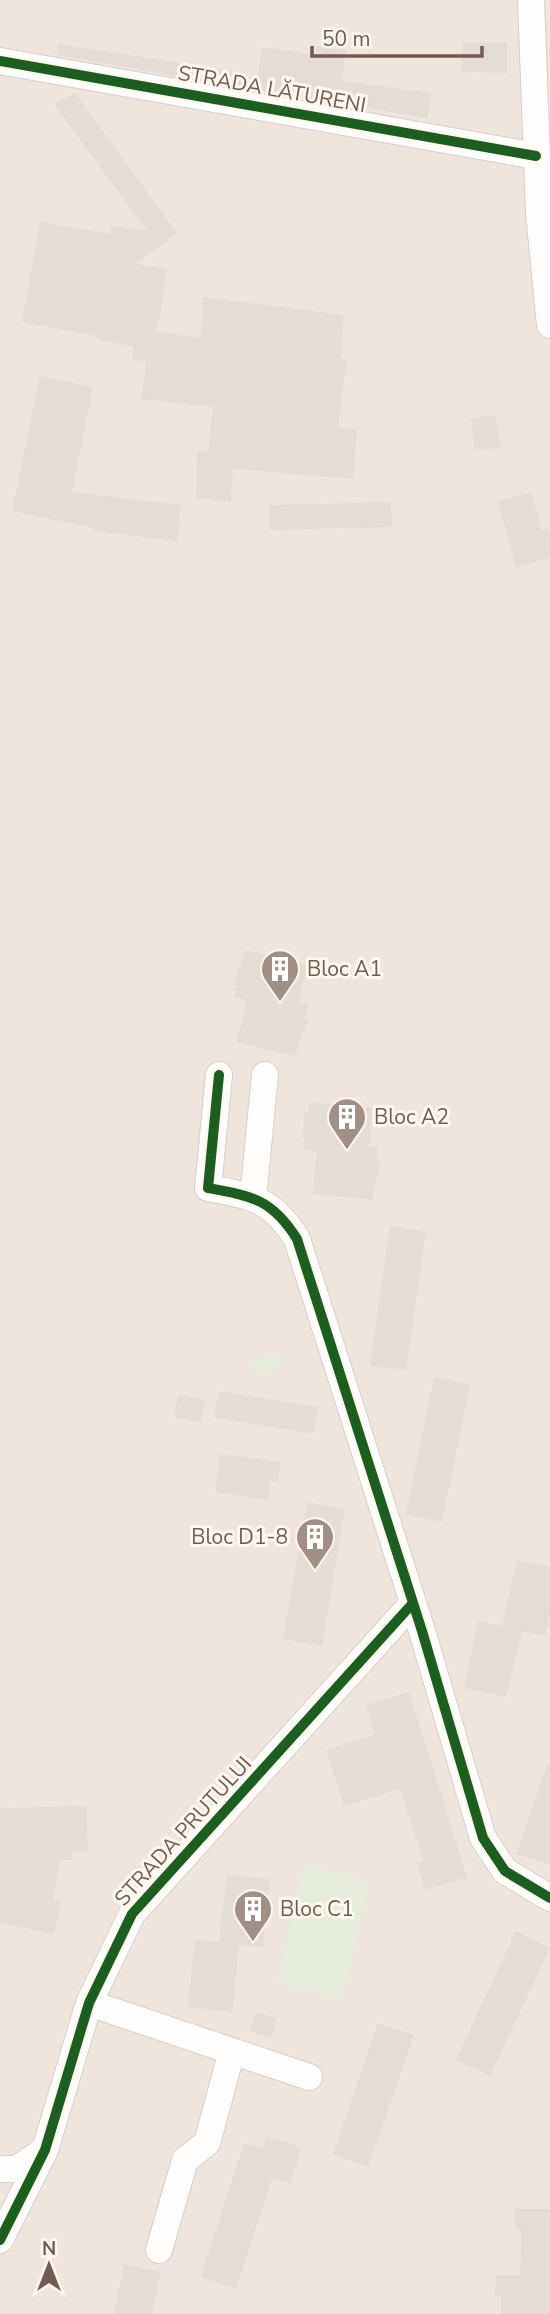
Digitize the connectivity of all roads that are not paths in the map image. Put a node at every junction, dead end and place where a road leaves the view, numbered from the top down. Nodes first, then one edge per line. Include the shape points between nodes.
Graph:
1 (531, 0) edge
2 (0, 61) edge
3 (536, 156) junction
4 (550, 325) edge
5 (219, 1075) dead end
6 (265, 1075) dead end
7 (253, 1198) junction
8 (413, 1603) junction
9 (550, 1898) edge
10 (89, 2003) junction
11 (232, 2051) junction
12 (309, 2077) dead end
13 (45, 2150) junction
14 (0, 2169) edge
15 (0, 2240) edge
16 (159, 2250) dead end

1 - 3 street
2 - 3 street, STRADA LĂTURENI
3 - 4 street
5 - 7 street via 208,1188
6 - 7 street
7 - 8 street via 271,1206 297,1238
8 - 9 street via 483,1838 505,1871
8 - 10 street, STRADA PRUTULUI via 144,1899 122,1930
10 - 11 street
10 - 13 street, STRADA PRUTULUI
11 - 12 street
11 - 16 street via 207,2143 185,2160
13 - 14 street via 18,2169
13 - 15 street, STRADA PRUTULUI

